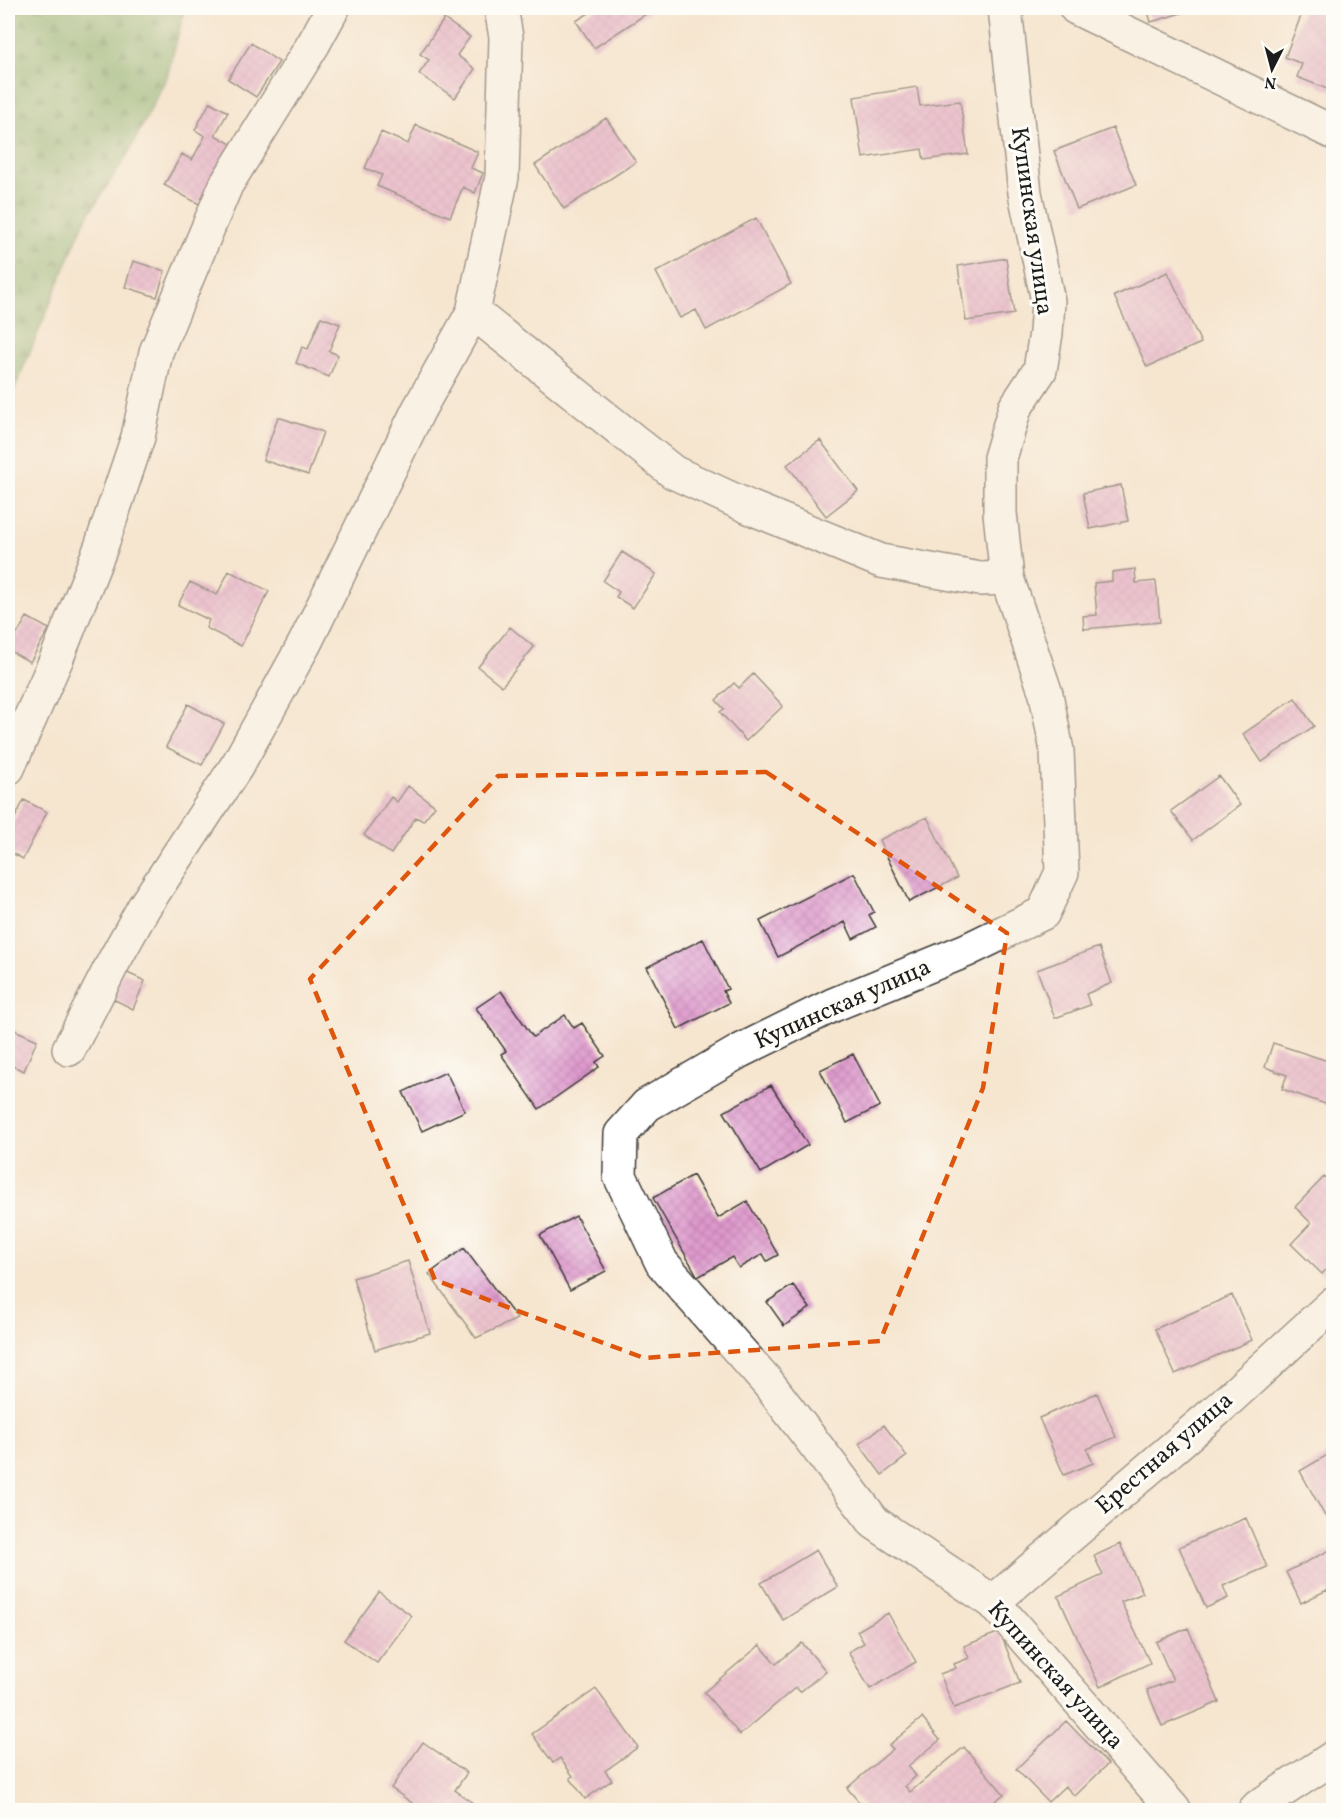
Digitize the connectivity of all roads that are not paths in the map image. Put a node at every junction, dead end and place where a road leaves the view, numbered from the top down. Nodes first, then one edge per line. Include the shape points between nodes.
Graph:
1 (333, 8) edge
2 (501, 8) edge
3 (1005, 8) edge
4 (1076, 8) edge
5 (1334, 133) edge
6 (473, 312) junction
7 (1007, 578) junction
8 (8, 768) edge
9 (69, 1049) dead end
10 (1334, 1303) edge
11 (993, 1602) junction
12 (1334, 1757) edge
13 (1174, 1810) edge
14 (1255, 1810) edge

1 - 8 street via 226,185 156,352 138,437 101,547
2 - 6 street via 506,38 502,177
3 - 7 street, Купинская улица via 1025,193 1048,301 1040,370 1015,408 1000,458 1000,513
4 - 5 street
6 - 7 street via 673,472 881,561 980,579
6 - 9 street via 418,411 305,643 238,764 144,907
7 - 11 street, Купинская улица via 1046,694 1057,751 1062,872 1043,913 967,950 833,1005 740,1051 647,1105 621,1134 620,1176 663,1263 768,1383 875,1523
10 - 11 street, Ерестная улица via 1216,1411
11 - 13 street, Купинская улица
12 - 14 street

